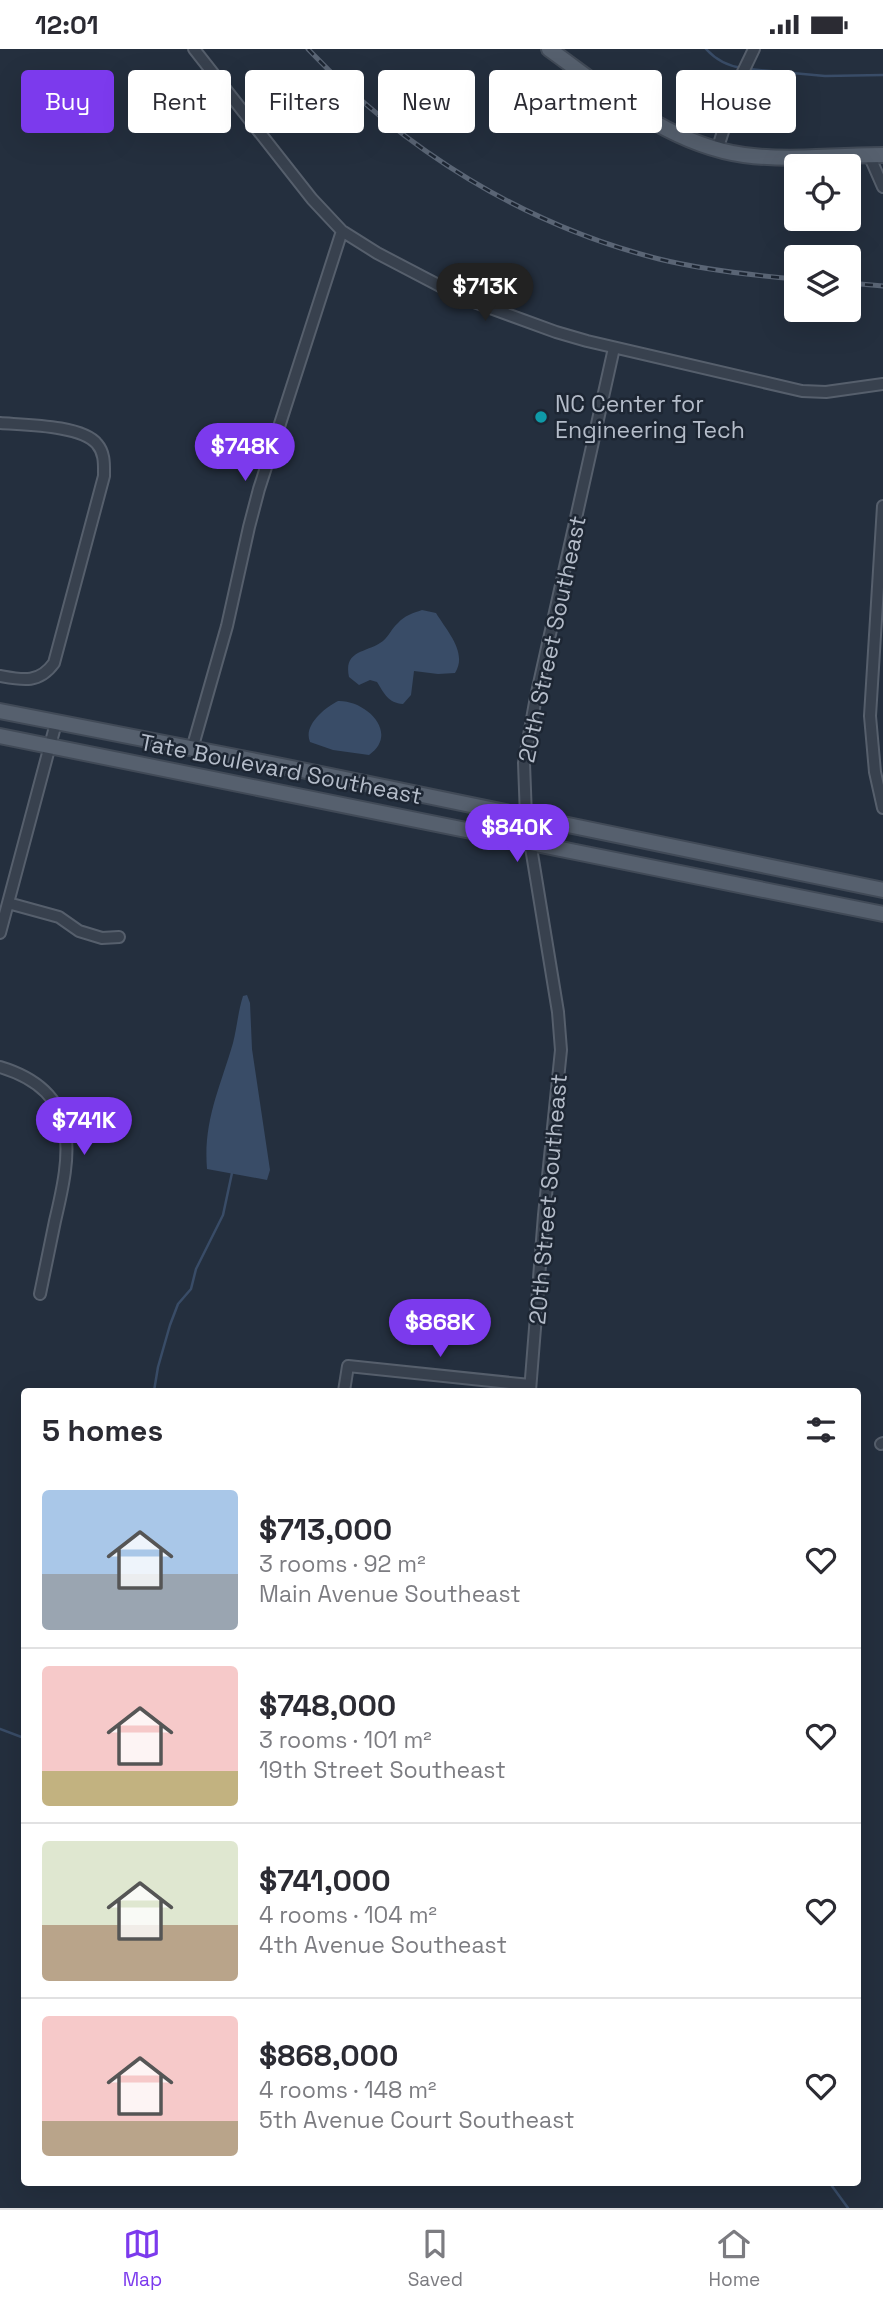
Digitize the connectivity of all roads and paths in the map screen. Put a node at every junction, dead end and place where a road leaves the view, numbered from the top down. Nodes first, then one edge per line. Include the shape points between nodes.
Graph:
1 (194, 49) edge
2 (549, 49) edge
3 (754, 49) edge
4 (717, 150) junction
5 (876, 155) edge
6 (883, 187) edge
7 (342, 230) junction
8 (614, 348) junction
9 (883, 384) edge
10 (0, 423) edge
11 (883, 506) edge
12 (879, 623) edge
13 (0, 676) edge
14 (0, 711) edge
15 (870, 716) junction
16 (883, 716) edge
17 (56, 723) junction
18 (0, 736) edge
19 (50, 746) junction
20 (192, 749) junction
21 (883, 808) edge
22 (526, 817) junction
23 (532, 844) junction
24 (883, 890) edge
25 (8, 903) junction
26 (883, 915) edge
27 (0, 933) edge
28 (119, 937) dead end
29 (0, 1067) edge
30 (40, 1294) dead end
31 (344, 1388) edge
32 (530, 1388) edge

1 - 7 street via 312,199
2 - 4 main road via 666,130
3 - 4 street
4 - 5 main road via 748,156
5 - 6 street
7 - 8 street via 463,298
7 - 20 street via 259,489
8 - 9 street via 802,391
8 - 22 street, 20th Street Southeast via 528,734
10 - 13 street via 83,434 97,444 104,465 54,663 34,679
11 - 12 street
12 - 15 street
14 - 17 main road, Tate Boulevard Southeast
15 - 16 street
15 - 21 street
17 - 19 street
17 - 20 main road, Tate Boulevard Southeast
18 - 19 main road, Tate Boulevard Southeast
19 - 23 main road, Tate Boulevard Southeast
19 - 25 street
20 - 22 main road, Tate Boulevard Southeast
22 - 23 street, 20th Street Southeast
22 - 24 main road, Tate Boulevard Southeast
23 - 26 main road, Tate Boulevard Southeast
23 - 32 street, 20th Street Southeast via 561,1058
25 - 27 street
25 - 28 street via 59,917 102,938
29 - 30 street via 40,1087 56,1107 66,1136 67,1172
31 - 32 street via 348,1366

